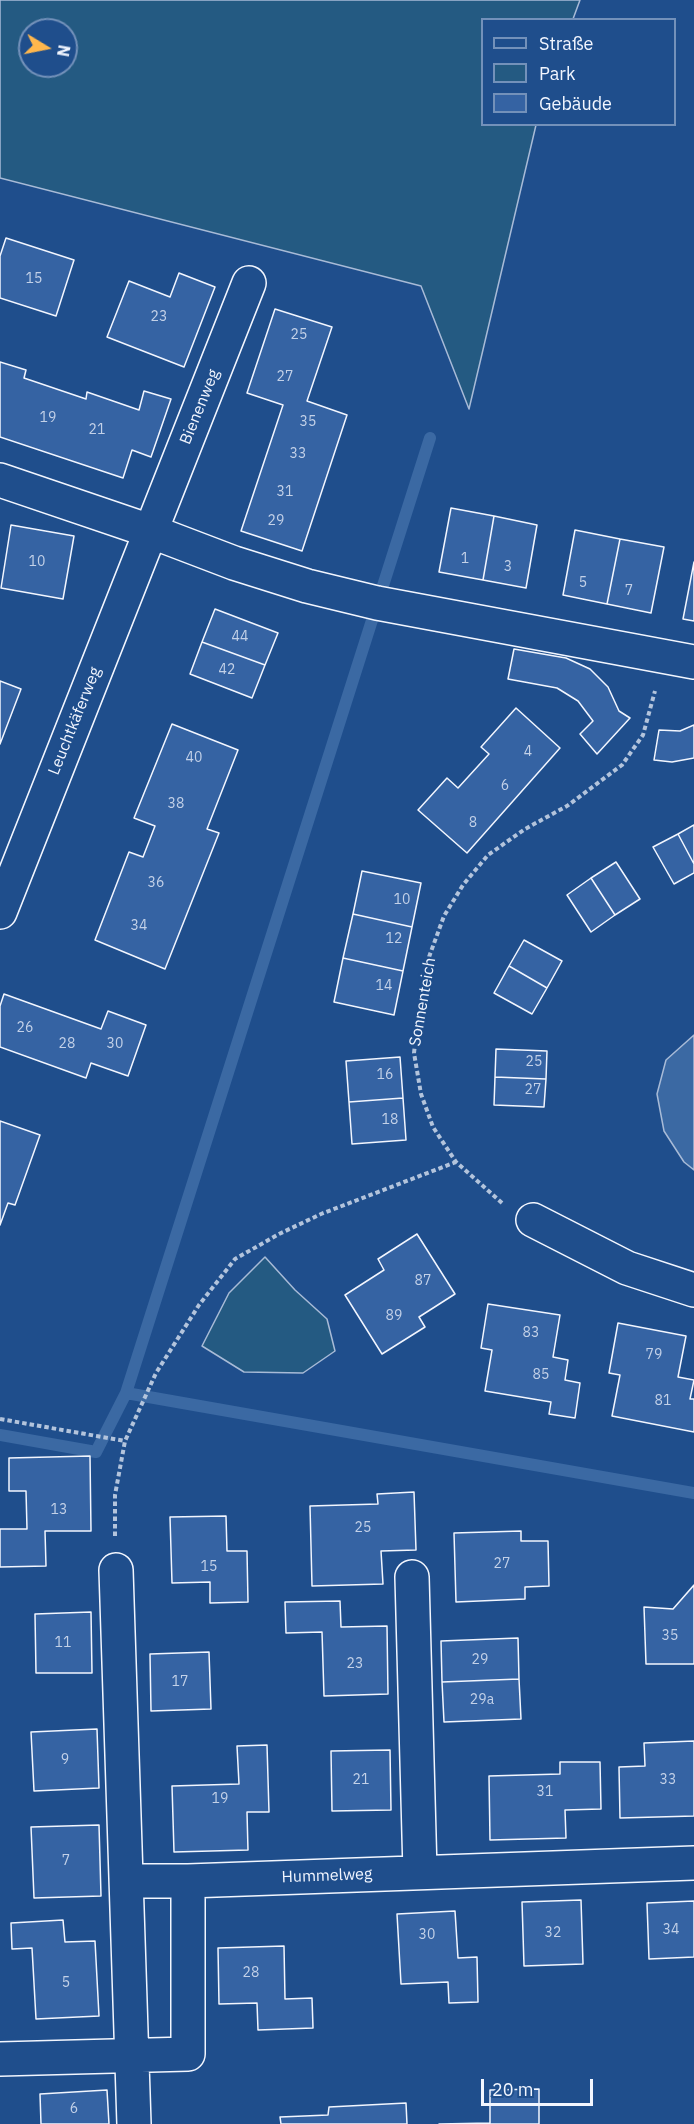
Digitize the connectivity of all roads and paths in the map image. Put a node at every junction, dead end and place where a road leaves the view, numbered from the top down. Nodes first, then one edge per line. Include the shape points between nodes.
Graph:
1 (249, 283) dead end
2 (0, 480) edge
3 (150, 531) junction
4 (679, 659) edge
5 (0, 912) edge
6 (456, 1162) junction
7 (533, 1220) joint
8 (694, 1290) edge
9 (0, 1419) edge
10 (125, 1441) junction
11 (116, 1570) joint
12 (412, 1577) dead end
13 (694, 1863) edge
14 (420, 1872) junction
15 (128, 1881) junction
16 (188, 1881) junction
17 (131, 2055) junction
18 (0, 2059) edge
19 (134, 2124) edge

1 - 3 street, Bienenweg
2 - 3 street
3 - 4 street via 244,567 377,603
3 - 5 street, Leuchtkäferweg
4 - 6 path, Sonnenteich via 642,735 622,765 567,806 488,855 444,916 429,957 414,1053 421,1094 433,1127
6 - 7 path, Sonnenteich via 500,1202
6 - 10 path via 321,1214 235,1259 199,1305 162,1364
7 - 8 street via 627,1268
9 - 10 path
10 - 11 path via 115,1495
11 - 15 street
12 - 14 street
13 - 14 street, Hummelweg
14 - 16 street, Hummelweg
15 - 16 street, Hummelweg
15 - 17 street
16 - 17 street via 188,2054
17 - 18 street
17 - 19 street

